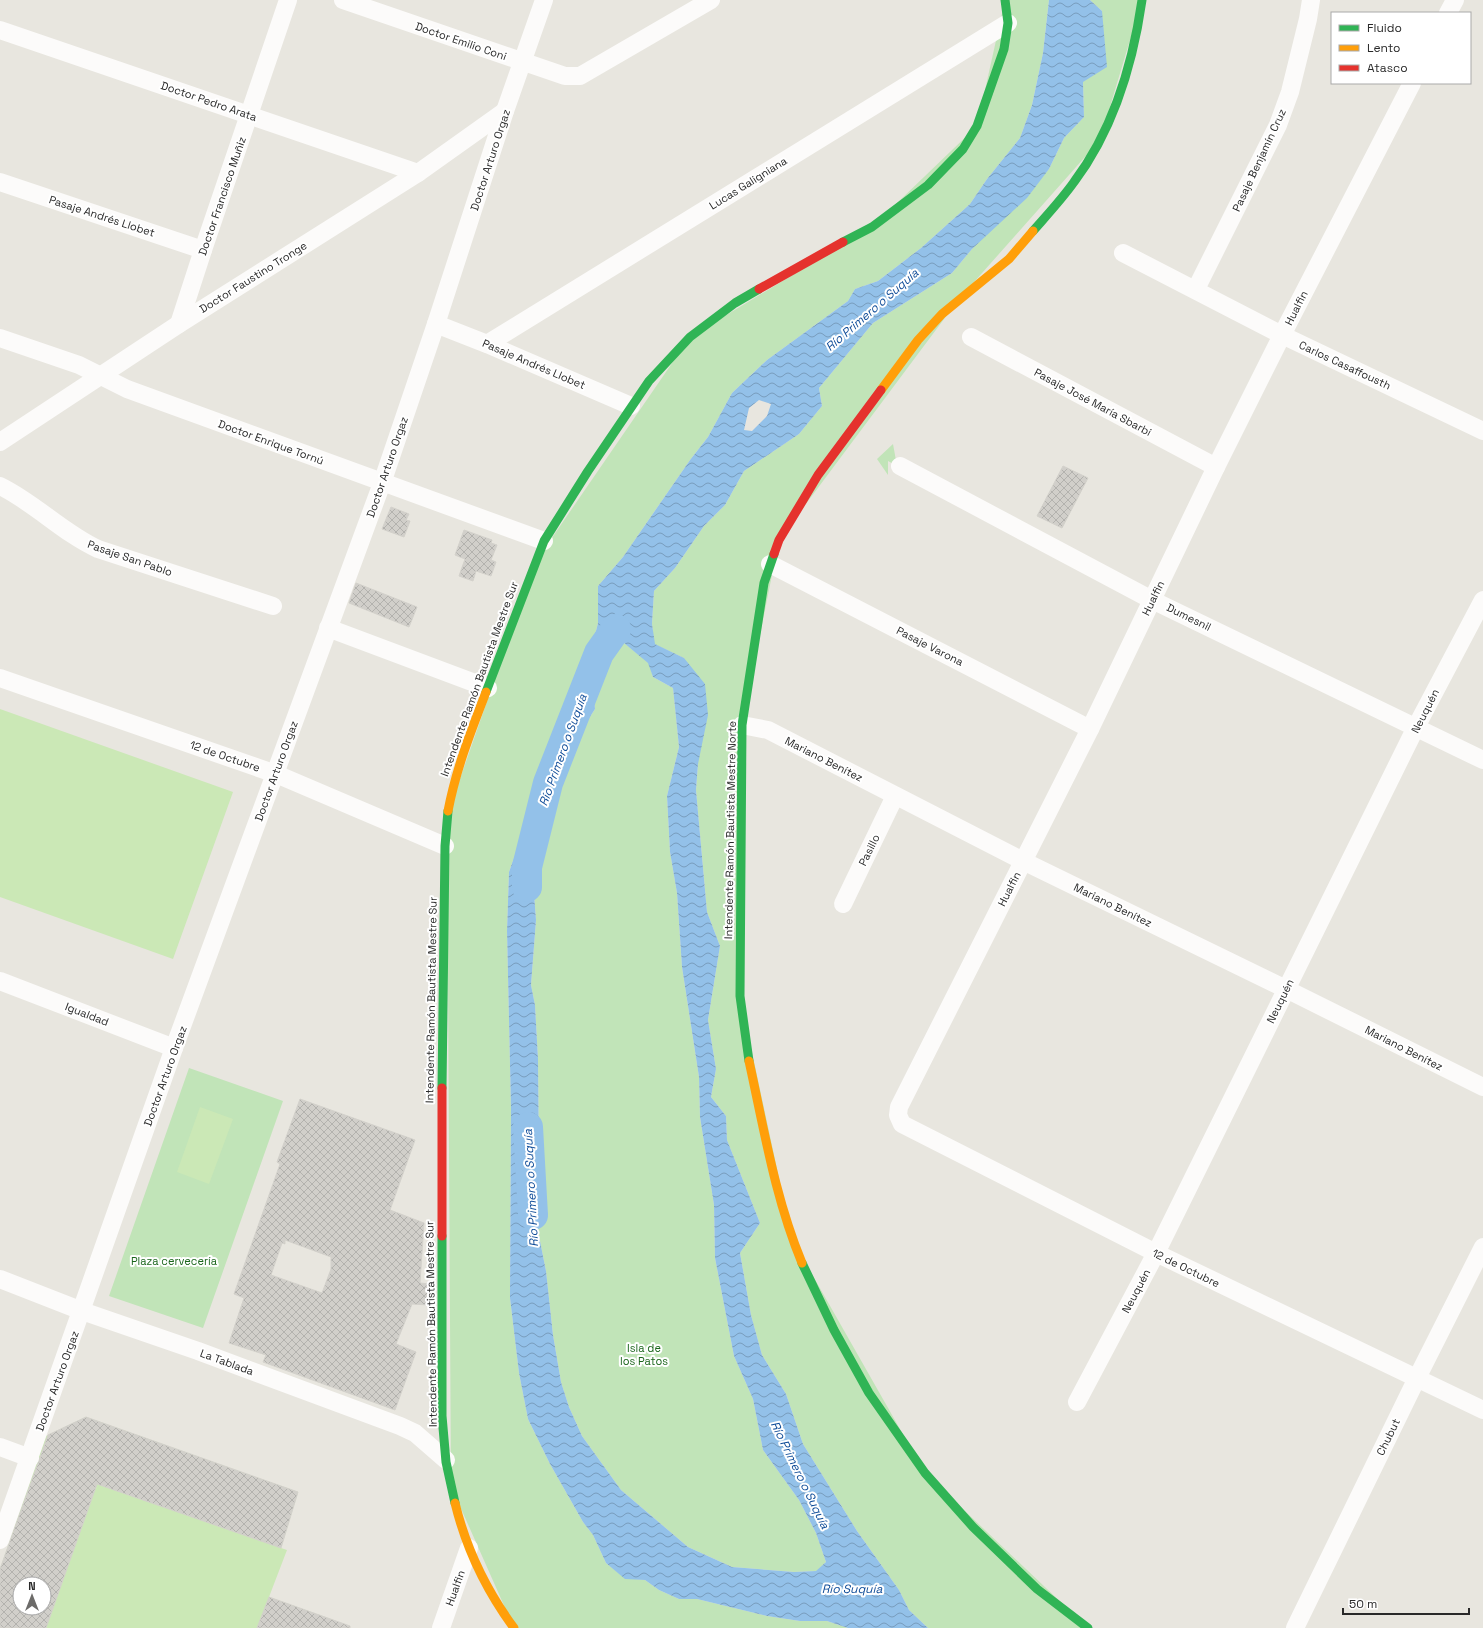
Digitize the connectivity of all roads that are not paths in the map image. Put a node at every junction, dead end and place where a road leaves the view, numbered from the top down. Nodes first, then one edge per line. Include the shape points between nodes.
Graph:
1 (288, 0) edge
2 (343, 0) edge
3 (544, 0) edge
4 (711, 0) edge
5 (1005, 0) edge
6 (1142, 0) edge
7 (1311, 0) edge
8 (1455, 0) edge
9 (1449, 12) edge
10 (1008, 23) junction
11 (0, 30) edge
12 (522, 62) junction
13 (1411, 84) edge
14 (505, 111) junction
15 (249, 115) junction
16 (418, 173) junction
17 (0, 182) edge
18 (203, 250) junction
19 (1123, 253) dead end
20 (1196, 290) junction
21 (179, 324) junction
22 (436, 324) junction
23 (1282, 335) junction
24 (971, 337) dead end
25 (0, 338) edge
26 (487, 344) junction
27 (101, 376) junction
28 (631, 406) junction
29 (1483, 430) edge
30 (0, 442) edge
31 (900, 466) dead end
32 (1216, 467) junction
33 (382, 483) junction
34 (0, 486) edge
35 (544, 542) junction
36 (770, 564) junction
37 (1152, 600) junction
38 (1483, 600) edge
39 (273, 606) dead end
40 (328, 628) junction
41 (0, 678) edge
42 (488, 688) junction
43 (742, 725) junction
44 (1416, 727) junction
45 (1090, 729) junction
46 (1483, 760) edge
47 (276, 774) junction
48 (895, 796) junction
49 (445, 846) junction
50 (1023, 861) junction
51 (843, 904) dead end
52 (0, 981) edge
53 (1286, 989) junction
54 (174, 1048) junction
55 (1483, 1087) edge
56 (898, 1115) joint
57 (1483, 1247) edge
58 (1156, 1253) junction
59 (0, 1279) edge
60 (82, 1311) junction
61 (1417, 1378) junction
62 (1078, 1402) dead end
63 (1483, 1410) edge
64 (0, 1447) edge
65 (30, 1458) junction
66 (446, 1460) junction
67 (0, 1540) edge
68 (469, 1548) junction
69 (440, 1628) edge
70 (514, 1628) edge
71 (1088, 1628) edge
72 (1295, 1628) edge

1 - 15 street, Doctor Francisco Muñiz
2 - 12 street, Doctor Emilio Coni
3 - 12 street, Doctor Arturo Orgaz
4 - 12 street, Doctor Emilio Coni via 580,76 565,76
5 - 10 main road, Intendente Ramón Bautista Mestre Sur
6 - 36 main road, Intendente Ramón Bautista Mestre Norte via 1139,22 1120,94 1112,116 1090,158 1074,182 1009,259 948,309 918,340 818,475 779,540
7 - 20 street, Pasaje Benjamín Cruz via 1290,92 1278,124
8 - 9 street
10 - 26 street, Lucas Galigniana
10 - 28 main road, Intendente Ramón Bautista Mestre Sur via 1004,49 977,126 963,149 947,167 928,185 872,227 755,292 708,322 690,337
11 - 15 street, Doctor Pedro Arata
12 - 14 street, Doctor Arturo Orgaz
13 - 23 street, Hualfin
14 - 16 street, Doctor Faustino Tronge
14 - 22 street, Doctor Arturo Orgaz
15 - 16 street, Doctor Pedro Arata
15 - 18 street, Doctor Francisco Muñiz
16 - 21 street, Doctor Faustino Tronge
17 - 18 street, Pasaje Andrés Llobet
18 - 21 street, Doctor Francisco Muñiz
19 - 20 street, Carlos Casaffousth
20 - 23 street, Carlos Casaffousth
21 - 27 street, Doctor Faustino Tronge
22 - 26 street, Pasaje Andrés Llobet
22 - 33 street, Doctor Arturo Orgaz
23 - 29 street, Carlos Casaffousth
23 - 32 street, Hualfin
24 - 32 street, Pasaje José María Sbarbi
25 - 27 street, Doctor Enrique Tornú via 79,365
26 - 28 street, Pasaje Andrés Llobet
27 - 30 street, Doctor Faustino Tronge
27 - 33 street, Doctor Enrique Tornú via 127,389
28 - 35 main road, Intendente Ramón Bautista Mestre Sur
31 - 37 street, Dumesnil
32 - 37 street, Hualfin
33 - 35 street, Doctor Enrique Tornú
33 - 40 street, Doctor Arturo Orgaz
34 - 39 street, Pasaje San Pablo via 24,499 98,549
35 - 42 main road, Intendente Ramón Bautista Mestre Sur
36 - 43 main road, Intendente Ramón Bautista Mestre Norte via 764,583
36 - 45 street, Pasaje Varona
37 - 44 street, Dumesnil
37 - 45 street, Hualfin
38 - 44 street, Neuquén
40 - 42 street
40 - 47 street, Doctor Arturo Orgaz
41 - 47 street, 12 de Octubre
42 - 49 main road, Intendente Ramón Bautista Mestre Sur via 453,784
43 - 48 street, Mariano Benítez via 768,730
43 - 71 main road, Intendente Ramón Bautista Mestre Norte via 740,996 754,1086 775,1182 792,1239 806,1273 869,1393 925,1473 973,1527 1036,1589
44 - 46 street, Dumesnil
44 - 53 street, Neuquén
45 - 50 street, Hualfin
47 - 49 street, 12 de Octubre
47 - 54 street, Doctor Arturo Orgaz
48 - 50 street, Mariano Benítez
48 - 51 street, Pasillo
49 - 66 main road, Intendente Ramón Bautista Mestre Sur via 442,999 442,1416
50 - 53 street, Mariano Benítez
50 - 56 street, Hualfin via 902,1100
52 - 54 street, Igualdad
53 - 55 street, Mariano Benítez
53 - 58 street, Neuquén
54 - 60 street, Doctor Arturo Orgaz
56 - 58 street, 12 de Octubre via 902,1124
57 - 61 street, Chubut
58 - 61 street, 12 de Octubre
58 - 62 street, Neuquén
59 - 60 street, La Tablada
60 - 65 street, Doctor Arturo Orgaz
60 - 66 street, La Tablada via 400,1426 415,1433
61 - 63 street, 12 de Octubre
61 - 72 street, Chubut
64 - 65 street
65 - 67 street, Doctor Arturo Orgaz
66 - 68 main road, Intendente Ramón Bautista Mestre Sur
68 - 69 street, Hualfin
68 - 70 main road, Intendente Ramón Bautista Mestre Sur via 495,1600

